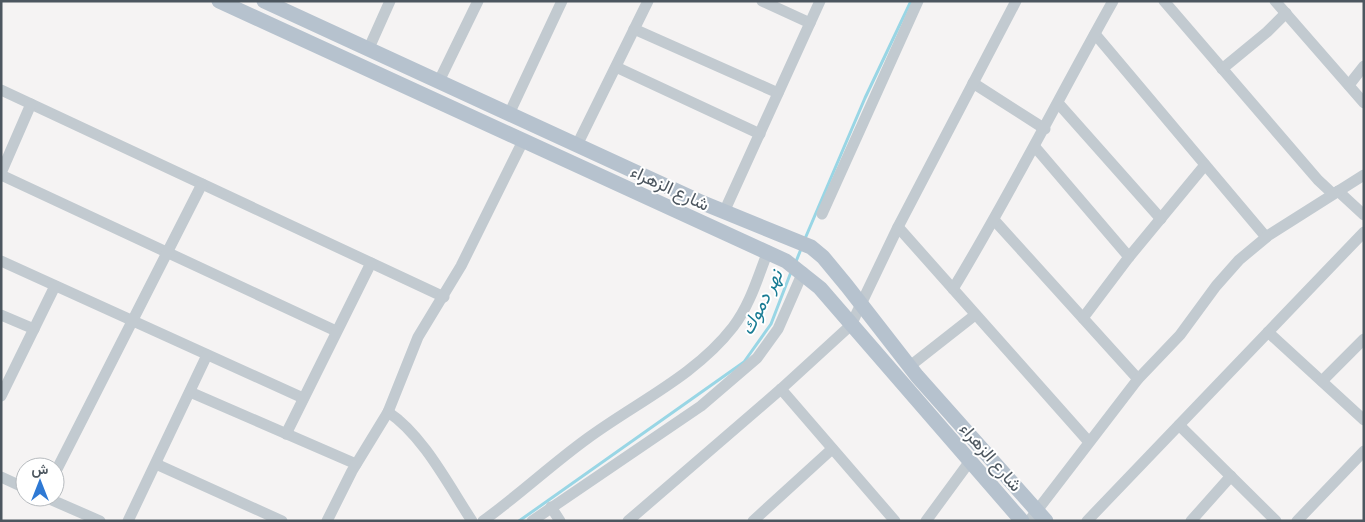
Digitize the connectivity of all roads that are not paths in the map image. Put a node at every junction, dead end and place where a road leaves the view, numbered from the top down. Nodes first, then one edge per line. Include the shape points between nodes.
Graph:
1 (219, 1) edge
2 (264, 1) edge
3 (390, 1) edge
4 (478, 1) edge
5 (562, 1) edge
6 (648, 1) edge
7 (762, 1) edge
8 (820, 1) edge
9 (918, 1) edge
10 (1016, 1) edge
11 (1113, 1) edge
12 (1164, 1) edge
13 (1275, 1) edge
14 (1286, 13) junction
15 (810, 23) junction
16 (634, 29) junction
17 (1095, 34) junction
18 (369, 48) junction
19 (400, 62) junction
20 (1364, 66) edge
21 (616, 67) junction
22 (1222, 68) junction
23 (416, 70) junction
24 (390, 80) junction
25 (439, 81) junction
26 (973, 83) junction
27 (1348, 84) junction
28 (409, 88) junction
29 (1, 90) edge
30 (778, 93) junction
31 (1058, 103) junction
32 (1364, 103) edge
33 (31, 104) junction
34 (509, 114) junction
35 (1044, 129) junction
36 (760, 134) junction
37 (522, 141) junction
38 (577, 145) junction
39 (1035, 147) junction
40 (1205, 165) junction
41 (1364, 174) edge
42 (1, 175) edge
43 (202, 184) junction
44 (1336, 193) junction
45 (724, 212) junction
46 (822, 214) dead end
47 (1364, 215) edge
48 (1161, 218) junction
49 (995, 220) junction
50 (898, 227) junction
51 (1364, 232) edge
52 (1266, 237) junction
53 (167, 253) junction
54 (771, 253) junction
55 (1129, 257) junction
56 (1, 261) edge
57 (371, 262) junction
58 (801, 271) junction
59 (55, 286) junction
60 (953, 289) junction
61 (444, 296) junction
62 (860, 303) junction
63 (1, 314) edge
64 (976, 314) junction
65 (1083, 318) junction
66 (132, 321) junction
67 (851, 325) junction
68 (34, 329) junction
69 (336, 332) junction
70 (1268, 332) junction
71 (1364, 339) edge
72 (208, 355) junction
73 (910, 366) junction
74 (1138, 379) junction
75 (1322, 381) junction
76 (781, 389) junction
77 (190, 392) junction
78 (1, 396) edge
79 (303, 398) junction
80 (388, 412) junction
81 (1364, 420) edge
82 (1179, 425) junction
83 (286, 434) junction
84 (1089, 442) junction
85 (832, 448) junction
86 (1364, 451) edge
87 (63, 457) edge
88 (970, 461) junction
89 (156, 464) junction
90 (356, 464) junction
91 (1231, 476) junction
92 (1, 478) edge
93 (15, 484) edge
94 (64, 507) edge
95 (551, 507) junction
96 (1038, 517) edge
97 (84, 518) edge
98 (100, 521) edge
99 (128, 521) edge
100 (282, 521) edge
101 (327, 521) edge
102 (472, 521) edge
103 (483, 521) edge
104 (532, 521) edge
105 (560, 521) edge
106 (628, 521) edge
107 (753, 521) edge
108 (895, 521) edge
109 (926, 521) edge
110 (1022, 521) edge
111 (1087, 521) edge
112 (1191, 521) edge
113 (1276, 521) edge
114 (1297, 521) edge

1 - 24 main road, شارع الزهراء
2 - 18 main road, شارع الزهراء
3 - 18 street
4 - 25 street
5 - 34 street
6 - 16 street
7 - 15 street
8 - 15 street
9 - 46 street
10 - 26 street
11 - 17 street
12 - 22 street
13 - 14 street
14 - 22 street
14 - 27 street
15 - 30 street
16 - 21 street
16 - 30 street
17 - 31 street
17 - 40 street
18 - 19 main road, شارع الزهراء
19 - 23 main road, شارع الزهراء
19 - 24 main road
20 - 27 street
21 - 36 street
21 - 38 street
22 - 44 street via 1318,180
23 - 25 main road, شارع الزهراء
23 - 28 main road
24 - 28 main road, شارع الزهراء
25 - 34 main road, شارع الزهراء
26 - 35 street
26 - 50 street
27 - 32 street
28 - 37 main road, شارع الزهراء
29 - 33 street
30 - 36 street
31 - 35 street
31 - 48 street
33 - 42 street
33 - 43 street
34 - 38 main road, شارع الزهراء
35 - 39 street
36 - 45 street
37 - 54 main road, شارع الزهراء
37 - 61 street
38 - 45 main road, شارع الزهراء
39 - 49 street
39 - 55 street
40 - 48 street
40 - 52 street
41 - 44 street
42 - 53 street
43 - 53 street
43 - 57 street
44 - 47 street
44 - 52 street
45 - 62 main road, شارع الزهراء via 811,247
48 - 55 street
49 - 60 street
49 - 65 street
50 - 60 street
50 - 62 street
51 - 70 street
52 - 74 street via 1216,286 1180,335
53 - 66 street
53 - 69 street
54 - 58 main road, شارع الزهراء
54 - 103 street via 747,306 718,345 680,376 588,438
55 - 65 street
56 - 59 street
57 - 61 street
57 - 69 street
58 - 67 main road, شارع الزهراء
58 - 95 street via 778,330 757,358 701,406
59 - 66 street
59 - 68 street
60 - 64 street
61 - 80 street via 418,336
62 - 67 street
62 - 73 main road, شارع الزهراء
63 - 68 street
64 - 73 street
64 - 84 street
65 - 74 street
66 - 72 street
66 - 87 street
67 - 76 street
67 - 88 main road, شارع الزهراء
68 - 78 street
69 - 79 street
70 - 75 street
70 - 82 street
71 - 75 street
72 - 77 street
72 - 79 street
73 - 96 main road, شارع الزهراء
74 - 84 street
75 - 81 street
76 - 85 street
76 - 106 street
77 - 83 street
77 - 89 street
79 - 83 street
80 - 90 street
80 - 102 street via 417,439
82 - 91 street
82 - 111 street
83 - 90 street
84 - 96 street
85 - 107 street
85 - 108 street
86 - 114 street
88 - 109 street
88 - 110 main road, شارع الزهراء
89 - 99 street
89 - 100 street
90 - 101 street
91 - 112 street
91 - 113 street
92 - 93 street
94 - 97 street
95 - 104 street
95 - 105 street
97 - 98 street

